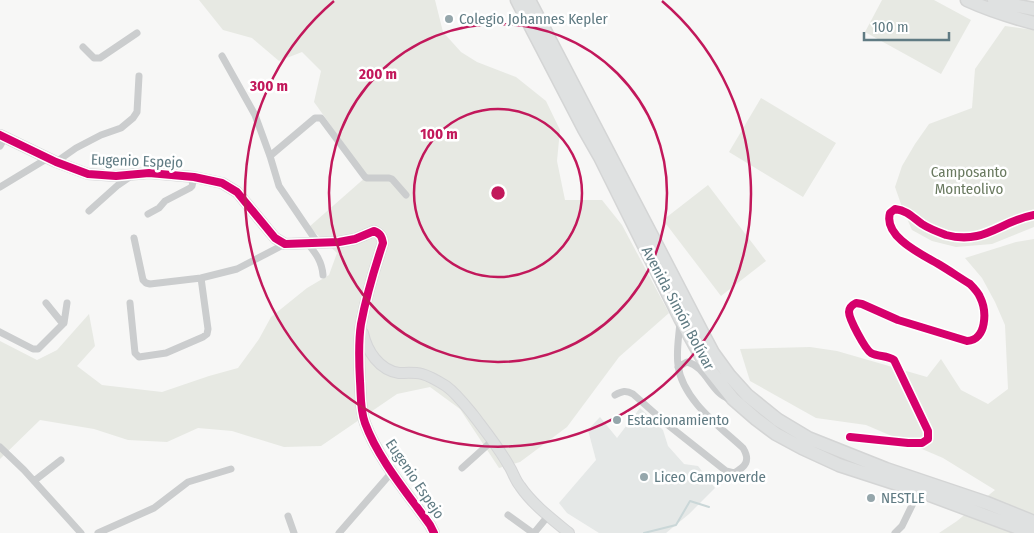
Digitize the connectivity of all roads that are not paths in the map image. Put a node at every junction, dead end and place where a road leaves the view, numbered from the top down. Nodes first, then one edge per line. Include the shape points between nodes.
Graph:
1 (517, 0) edge
2 (529, 0) edge
3 (967, 0) edge
4 (994, 0) edge
5 (1034, 9) edge
6 (1034, 23) edge
7 (137, 33) dead end
8 (83, 47) dead end
9 (222, 56) dead end
10 (139, 76) dead end
11 (2, 139) edge
12 (270, 156) junction
13 (52, 160) junction
14 (133, 174) junction
15 (194, 177) junction
16 (0, 187) edge
17 (406, 195) dead end
18 (89, 211) dead end
19 (148, 214) dead end
20 (1034, 214) edge
21 (134, 238) dead end
22 (312, 242) junction
23 (285, 244) junction
24 (323, 275) dead end
25 (201, 278) junction
26 (46, 303) dead end
27 (67, 303) dead end
28 (130, 303) dead end
29 (686, 314) junction
30 (64, 323) junction
31 (361, 325) junction
32 (0, 332) edge
33 (678, 367) junction
34 (616, 395) dead end
35 (733, 399) junction
36 (850, 437) dead end
37 (492, 441) junction
38 (0, 447) edge
39 (61, 460) dead end
40 (462, 468) dead end
41 (231, 469) dead end
42 (392, 472) junction
43 (34, 481) junction
44 (919, 491) junction
45 (508, 515) dead end
46 (288, 516) dead end
47 (548, 516) junction
48 (1034, 522) edge
49 (81, 533) edge
50 (98, 533) edge
51 (294, 533) edge
52 (339, 533) edge
53 (434, 533) edge
54 (534, 533) edge
55 (569, 533) edge
56 (895, 533) edge
57 (1032, 533) edge

1 - 29 highway, Avenida Simón Bolívar
2 - 29 highway, Avenida Simón Bolívar
3 - 6 highway via 988,10
4 - 5 highway
7 - 8 street via 100,58 94,58
9 - 12 street via 255,115
10 - 13 street via 133,118 121,128
11 - 13 street, Eugenio Espejo
12 - 17 street via 318,117 365,177 392,179
12 - 22 street via 279,186
13 - 14 street, Eugenio Espejo via 88,174
13 - 16 street
14 - 15 street, Eugenio Espejo via 149,172
14 - 18 street
15 - 19 street via 190,188 164,201
15 - 23 street, Eugenio Espejo via 222,183 237,192 275,238
20 - 36 street via 969,238 946,235 923,225 904,210 890,212 888,219 901,240 975,289 982,304 983,327 975,340 967,341 898,320 862,304 851,306 852,324 868,350 894,360 928,431 928,438 922,443 908,443
21 - 25 street via 146,283
22 - 23 street, Eugenio Espejo
22 - 24 street
22 - 31 street, Eugenio Espejo via 339,242 374,232 382,237 383,244
23 - 25 street via 237,269
25 - 28 street via 207,334 166,353 137,356
26 - 30 street
27 - 30 street
29 - 33 street
29 - 35 highway, Avenida Simón Bolívar via 706,365
29 - 48 highway, Avenida Simón Bolívar via 747,395 778,420 808,438
30 - 32 street via 38,349
31 - 37 street via 365,342 377,362 384,368 399,373 421,374 446,386 457,395
31 - 42 street, Eugenio Espejo via 359,343 364,421
33 - 34 street via 682,382 700,407 743,448 748,459 744,468 734,473 726,471 629,391
33 - 35 street via 687,362 693,364 723,396
35 - 44 highway, Avenida Simón Bolívar via 769,429 802,448 839,466
37 - 40 street
37 - 47 street via 518,484
38 - 43 street
39 - 43 street
41 - 50 street via 188,482 154,508
42 - 52 street
42 - 53 street, Eugenio Espejo
43 - 49 street
44 - 56 street via 902,526
44 - 57 highway, Avenida Simón Bolívar
45 - 54 street
46 - 51 street
47 - 54 street
47 - 55 street

